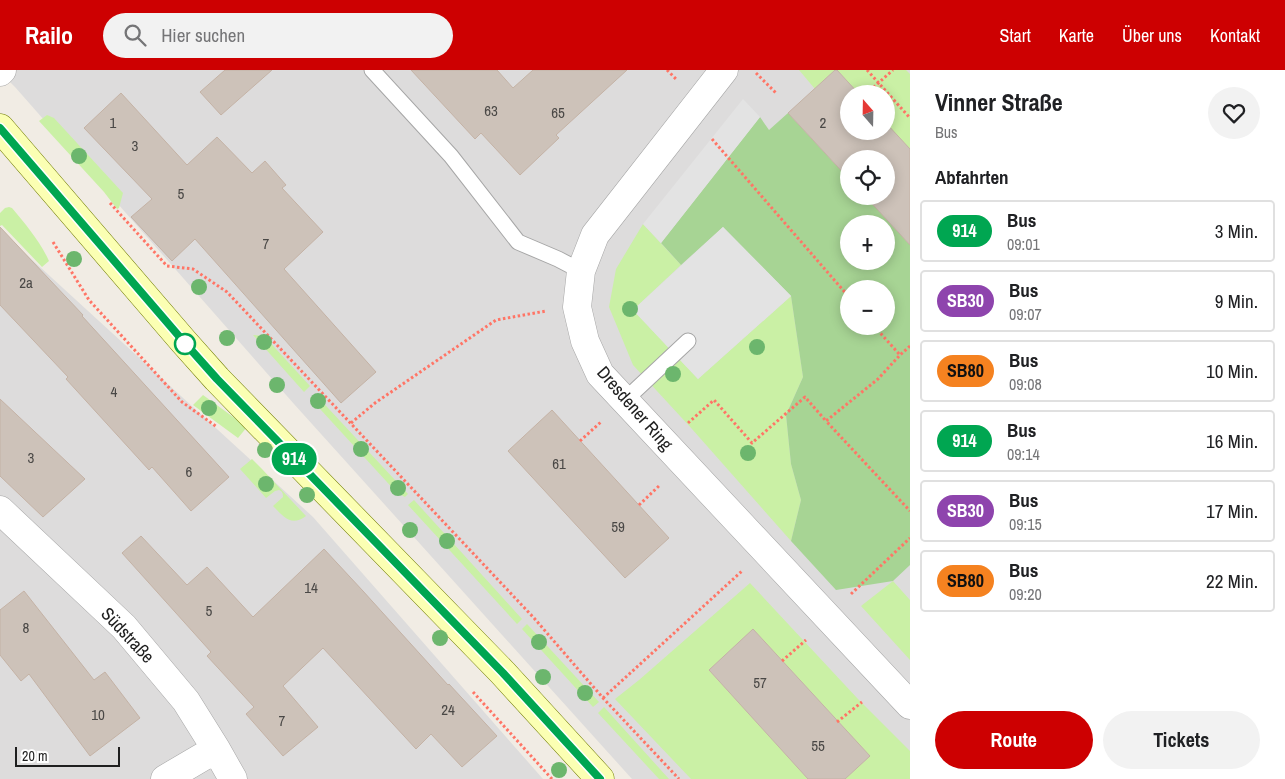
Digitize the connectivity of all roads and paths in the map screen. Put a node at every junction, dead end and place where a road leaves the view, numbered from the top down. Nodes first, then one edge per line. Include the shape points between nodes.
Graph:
1 (372, 70) edge
2 (668, 70) edge
3 (724, 70) edge
4 (753, 70) edge
5 (867, 70) edge
6 (893, 70) edge
7 (879, 82) junction
8 (680, 84) dead end
9 (876, 85) edge
10 (777, 94) dead end
11 (910, 118) edge
12 (0, 128) edge
13 (708, 134) dead end
14 (109, 202) dead end
15 (581, 271) junction
16 (840, 287) edge
17 (577, 307) junction
18 (882, 335) edge
19 (688, 341) dead end
20 (910, 346) edge
21 (900, 355) junction
22 (617, 408) junction
23 (826, 421) junction
24 (351, 423) junction
25 (684, 426) dead end
26 (580, 441) dead end
27 (667, 479) dead end
28 (639, 505) dead end
29 (0, 510) edge
30 (910, 511) edge
31 (910, 538) edge
32 (748, 566) dead end
33 (845, 600) dead end
34 (811, 634) dead end
35 (782, 661) dead end
36 (603, 698) junction
37 (866, 699) dead end
38 (910, 705) edge
39 (838, 722) dead end
40 (216, 749) junction
41 (165, 779) edge
42 (232, 779) edge
43 (600, 779) edge
44 (679, 779) edge

1 - 15 lane via 451,156 518,242
2 - 8 path
3 - 15 street, Dresdener Ring via 595,236
4 - 10 path
5 - 7 path
6 - 7 path
7 - 9 path
7 - 11 path
12 - 43 main road via 217,379 503,673
13 - 16 path
14 - 24 path via 167,266 192,269 227,292
15 - 17 street, Dresdener Ring
17 - 22 street, Dresdener Ring via 585,341
17 - 24 path via 496,320
18 - 21 path
19 - 22 lane
20 - 21 path
21 - 23 path via 878,379
22 - 26 path
22 - 38 street, Dresdener Ring
23 - 25 path via 805,397 752,443 714,400
23 - 30 path
24 - 36 path via 534,618
27 - 28 path
29 - 40 street, Südstraße via 124,626 186,701
31 - 33 path
32 - 36 path
34 - 35 path
36 - 44 path
37 - 39 path
40 - 41 street
40 - 42 street, Südstraße

